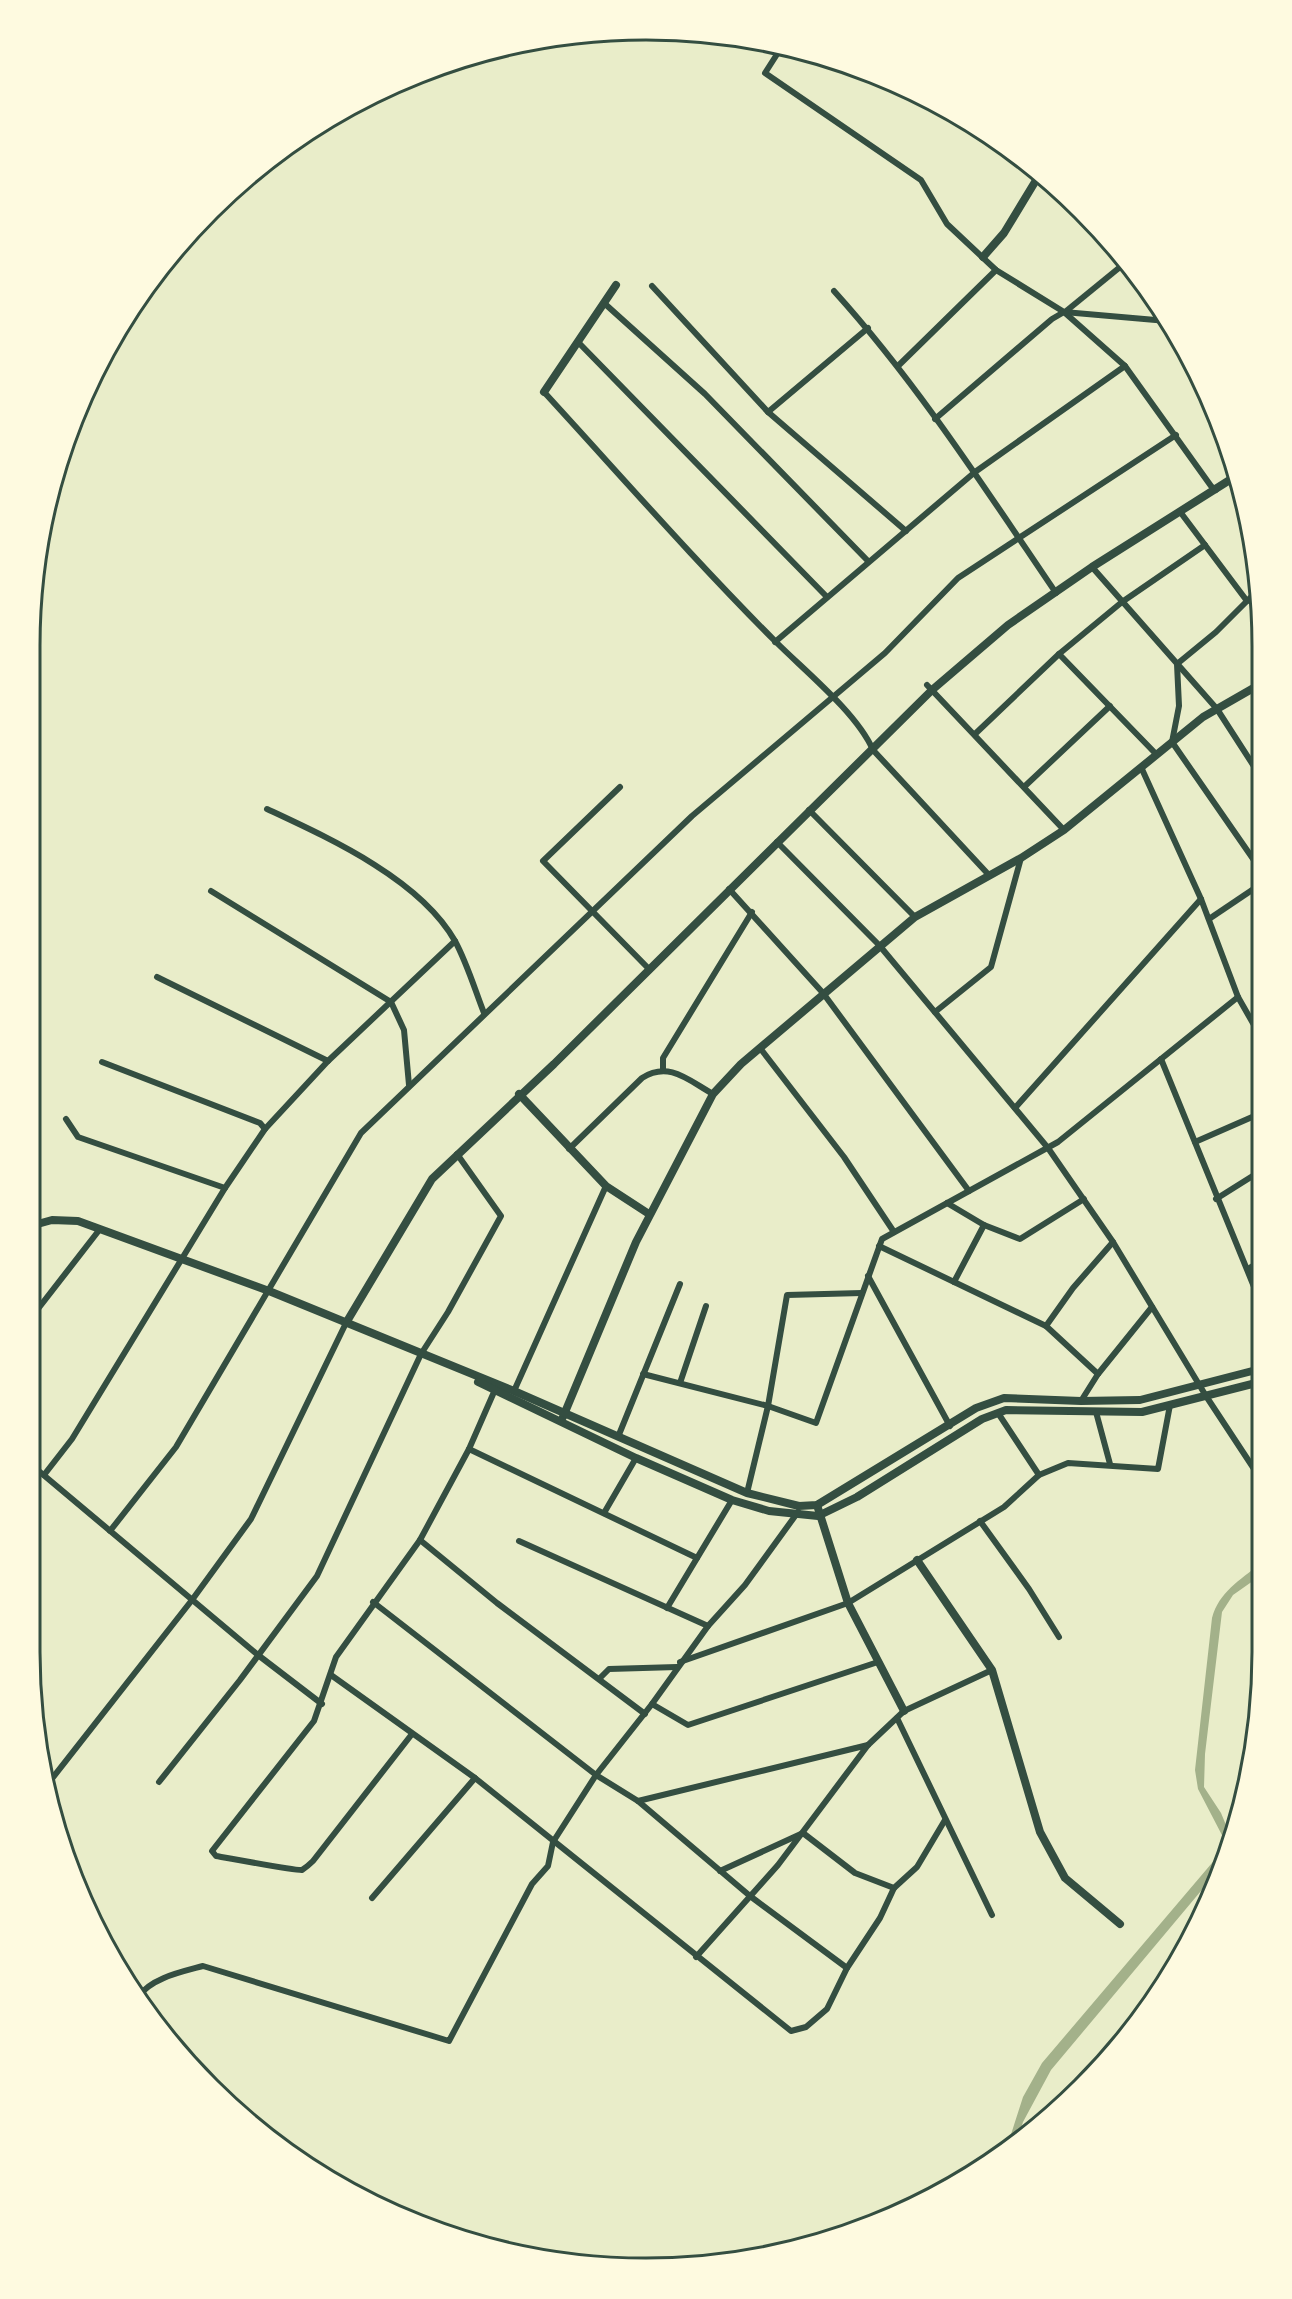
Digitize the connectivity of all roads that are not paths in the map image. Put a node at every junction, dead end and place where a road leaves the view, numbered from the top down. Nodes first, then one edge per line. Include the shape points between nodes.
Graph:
1 (777, 55) edge
2 (1035, 182) edge
3 (983, 257) junction
4 (1119, 268) edge
5 (996, 270) junction
6 (616, 285) dead end
7 (652, 285) dead end
8 (834, 291) dead end
9 (604, 303) junction
10 (1064, 312) junction
11 (1155, 320) edge
12 (868, 328) junction
13 (578, 342) junction
14 (898, 366) junction
15 (1125, 366) junction
16 (544, 392) joint
17 (768, 412) junction
18 (935, 419) junction
19 (1176, 435) junction
20 (975, 472) junction
21 (1229, 481) edge
22 (1216, 490) junction
23 (1181, 513) junction
24 (906, 531) junction
25 (1018, 538) junction
26 (1205, 545) junction
27 (868, 561) junction
28 (1092, 567) junction
29 (1056, 593) junction
30 (827, 597) junction
31 (1249, 599) edge
32 (1247, 601) junction
33 (1122, 602) junction
34 (775, 642) junction
35 (1059, 654) junction
36 (1177, 664) junction
37 (930, 688) junction
38 (1252, 689) edge
39 (832, 697) junction
40 (1110, 706) junction
41 (1217, 709) junction
42 (975, 734) junction
43 (1172, 742) junction
44 (873, 750) junction
45 (1156, 754) junction
46 (1252, 763) edge
47 (1141, 767) junction
48 (620, 787) dead end
49 (1024, 787) junction
50 (267, 810) dead end
51 (809, 810) junction
52 (1064, 830) junction
53 (777, 842) junction
54 (1252, 857) edge
55 (1021, 858) junction
56 (988, 874) junction
57 (729, 889) junction
58 (211, 891) dead end
59 (1252, 893) edge
60 (1201, 900) junction
61 (1191, 910) junction
62 (1205, 910) junction
63 (593, 912) junction
64 (752, 912) junction
65 (915, 917) junction
66 (1209, 919) junction
67 (455, 941) junction
68 (879, 945) junction
69 (648, 968) junction
70 (157, 977) dead end
71 (824, 993) junction
72 (1238, 998) junction
73 (391, 1002) junction
74 (935, 1012) junction
75 (484, 1013) junction
76 (1252, 1022) edge
77 (760, 1048) junction
78 (1161, 1059) junction
79 (328, 1061) junction
80 (102, 1062) dead end
81 (663, 1070) junction
82 (410, 1085) junction
83 (519, 1094) junction
84 (713, 1094) junction
85 (1015, 1108) junction
86 (1252, 1117) edge
87 (66, 1119) dead end
88 (265, 1129) junction
89 (1195, 1143) junction
90 (1048, 1148) junction
91 (569, 1149) junction
92 (457, 1154) junction
93 (1252, 1176) edge
94 (606, 1186) junction
95 (225, 1188) junction
96 (969, 1191) junction
97 (1084, 1199) junction
98 (1216, 1199) junction
99 (947, 1203) junction
100 (649, 1214) junction
101 (40, 1224) edge
102 (984, 1225) junction
103 (100, 1229) junction
104 (894, 1232) junction
105 (1113, 1242) junction
106 (879, 1246) junction
107 (181, 1260) junction
108 (1252, 1266) edge
109 (1248, 1269) junction
110 (868, 1276) junction
111 (1252, 1280) edge
112 (954, 1282) junction
113 (680, 1284) dead end
114 (269, 1291) junction
115 (862, 1293) junction
116 (40, 1306) edge
117 (706, 1306) dead end
118 (1152, 1307) junction
119 (346, 1323) junction
120 (1046, 1326) junction
121 (421, 1354) junction
122 (456, 1369) junction
123 (1252, 1371) edge
124 (643, 1374) junction
125 (1098, 1374) junction
126 (680, 1383) junction
127 (1202, 1384) junction
128 (1252, 1384) edge
129 (514, 1391) junction
130 (494, 1392) junction
131 (1206, 1396) junction
132 (1081, 1401) junction
133 (1170, 1405) junction
134 (768, 1406) junction
135 (1096, 1412) junction
136 (998, 1413) junction
137 (563, 1418) junction
138 (950, 1426) junction
139 (618, 1437) junction
140 (468, 1449) junction
141 (636, 1458) junction
142 (1110, 1464) junction
143 (1252, 1466) edge
144 (40, 1472) edge
145 (44, 1475) junction
146 (1039, 1475) junction
147 (747, 1493) junction
148 (732, 1500) junction
149 (817, 1505) junction
150 (798, 1510) junction
151 (604, 1513) junction
152 (818, 1516) junction
153 (980, 1521) junction
154 (110, 1531) junction
155 (420, 1540) junction
156 (519, 1541) dead end
157 (697, 1558) junction
158 (917, 1560) junction
159 (192, 1600) junction
160 (373, 1602) junction
161 (848, 1604) junction
162 (667, 1608) junction
163 (708, 1626) junction
164 (1059, 1637) dead end
165 (258, 1655) junction
166 (878, 1662) junction
167 (679, 1664) junction
168 (992, 1670) junction
169 (331, 1675) junction
170 (600, 1678) junction
171 (322, 1704) junction
172 (652, 1704) junction
173 (904, 1712) junction
174 (645, 1713) junction
175 (897, 1718) junction
176 (412, 1734) junction
177 (868, 1745) junction
178 (596, 1775) junction
179 (53, 1777) edge
180 (475, 1778) junction
181 (159, 1782) dead end
182 (638, 1801) junction
183 (945, 1820) junction
184 (803, 1833) junction
185 (553, 1842) junction
186 (720, 1871) junction
187 (894, 1888) junction
188 (750, 1896) junction
189 (372, 1898) dead end
190 (992, 1915) dead end
191 (1120, 1924) dead end
192 (696, 1956) junction
193 (847, 1968) junction
194 (144, 1990) edge

1 - 3 street via 765,73 921,180 947,224
2 - 3 street via 1004,233
3 - 5 street
4 - 10 street
5 - 10 street
5 - 14 street
6 - 9 street
7 - 17 street
8 - 12 street
9 - 13 street
9 - 27 street via 705,394
10 - 11 street
10 - 15 street
10 - 18 street
12 - 14 street
12 - 17 street
13 - 16 street
13 - 30 street
14 - 18 street
15 - 19 street
15 - 20 street
16 - 34 street
17 - 24 street
18 - 20 street
19 - 22 street
19 - 25 street
20 - 24 street
20 - 25 street
21 - 22 street
22 - 23 street
23 - 26 street
23 - 28 street
24 - 27 street
25 - 29 street
25 - 39 street via 958,578 885,653
26 - 32 street
26 - 33 street
27 - 30 street
28 - 29 street
28 - 33 street
29 - 37 street via 1008,625
30 - 34 street
31 - 32 street
32 - 36 street
33 - 35 street
33 - 36 street
34 - 39 street
35 - 40 street
35 - 42 street
36 - 41 street
36 - 43 street via 1179,706
37 - 42 street
37 - 44 street
38 - 41 street
39 - 44 street
39 - 63 street via 692,816
40 - 45 street
40 - 49 street
41 - 43 street
41 - 46 street
42 - 49 street
43 - 45 street
43 - 54 street
44 - 51 street
44 - 56 street
45 - 47 street
47 - 52 street
47 - 60 street
48 - 63 street via 543,861
49 - 52 street
50 - 67 street via 342,844 392,878 419,898
51 - 53 street
51 - 65 street
52 - 55 street
53 - 57 street
53 - 68 street
55 - 56 street
55 - 74 street via 990,967
56 - 65 street
57 - 64 street
57 - 69 street
58 - 73 street
59 - 66 street
60 - 61 street
60 - 62 street
61 - 62 street
61 - 85 street
62 - 66 street
63 - 69 street
63 - 75 street
64 - 71 street
64 - 81 street via 673,1040 663,1058
65 - 68 street
66 - 72 street
67 - 73 street
67 - 75 street
68 - 71 street
68 - 74 street
69 - 83 street
70 - 79 street
71 - 77 street
71 - 96 street
72 - 76 street
72 - 78 street
73 - 79 street
73 - 82 street via 404,1030
74 - 85 street
75 - 82 street
77 - 84 street
77 - 104 street via 844,1156
78 - 89 street
78 - 90 street
79 - 88 street
80 - 88 street via 250,1118
81 - 84 street
81 - 91 street via 642,1078
82 - 114 street via 361,1133
83 - 91 street
83 - 92 street
84 - 100 street
85 - 90 street
86 - 89 street
87 - 95 street via 78,1137
88 - 95 street
89 - 98 street
90 - 96 street
90 - 97 street
91 - 94 street
92 - 119 street via 418,1199
92 - 121 street via 501,1216
93 - 98 street
94 - 100 street
94 - 129 street
95 - 107 street
96 - 99 street
97 - 102 street via 1020,1239
97 - 105 street
98 - 109 street
99 - 102 street
99 - 104 street
100 - 137 street
101 - 103 main road via 78,1221
102 - 112 street
103 - 107 main road
103 - 116 street
104 - 106 street via 882,1239
105 - 118 street
105 - 120 street
106 - 110 street
106 - 112 street
107 - 114 main road
107 - 145 street via 72,1439
108 - 109 street
109 - 111 street
110 - 115 street
110 - 138 street
112 - 120 street
113 - 124 street
114 - 119 main road
114 - 154 street via 176,1447
115 - 134 street via 787,1296
115 - 134 street via 816,1423
117 - 126 street
118 - 125 street
118 - 127 street
119 - 121 main road
119 - 159 street via 251,1519
120 - 125 street
121 - 122 main road
121 - 165 street via 317,1576
122 - 129 main road
122 - 130 main road
123 - 127 main road
124 - 126 street
124 - 139 street
125 - 132 street
126 - 134 street
127 - 131 street
127 - 132 main road via 1140,1400
128 - 131 main road
129 - 137 main road
130 - 137 main road
130 - 140 street
131 - 133 main road
131 - 143 street
132 - 138 main road via 1004,1398 976,1408
133 - 135 main road via 1142,1412
133 - 142 street via 1158,1469
134 - 147 street
135 - 136 main road
135 - 142 street
136 - 146 street
136 - 152 main road
137 - 139 main road
137 - 141 main road
138 - 149 main road
139 - 147 main road
140 - 151 street
140 - 155 street
141 - 148 main road
141 - 151 street
142 - 146 street via 1068,1463
144 - 145 street
145 - 154 street
146 - 153 street via 1004,1507
147 - 150 main road
148 - 150 main road via 769,1511
148 - 157 street
149 - 150 main road
149 - 152 street
150 - 152 main road
150 - 163 street via 745,1585
151 - 157 street
152 - 161 street
153 - 158 street
153 - 164 street
154 - 159 street
155 - 160 street
155 - 170 street via 497,1603
156 - 162 street
157 - 162 street
158 - 161 street
158 - 168 street
159 - 165 street
159 - 179 street
160 - 169 street via 336,1657
160 - 178 street
161 - 166 street
161 - 167 street
162 - 163 street
163 - 167 street
165 - 171 street
165 - 181 street
166 - 172 street via 688,1725
166 - 173 street
167 - 170 street via 609,1669
167 - 172 street
168 - 173 street
168 - 191 street via 1040,1832 1065,1878
169 - 171 street
169 - 176 street
170 - 174 street
171 - 176 street via 303,1738 213,1848 216,1856 302,1870
172 - 174 street
173 - 175 street
174 - 178 street
175 - 177 street
175 - 183 street
176 - 180 street
177 - 182 street
177 - 184 street
178 - 182 street
178 - 185 street
180 - 185 street
180 - 189 street
182 - 186 street
183 - 187 street via 916,1867
183 - 190 street
184 - 186 street
184 - 187 street via 855,1873
184 - 188 street
185 - 192 street
185 - 194 street via 548,1866 532,1884 449,2041 203,1966 165,1977
186 - 188 street
187 - 193 street via 880,1918
188 - 192 street
188 - 193 street
192 - 193 street via 791,2031 806,2027 827,2009

